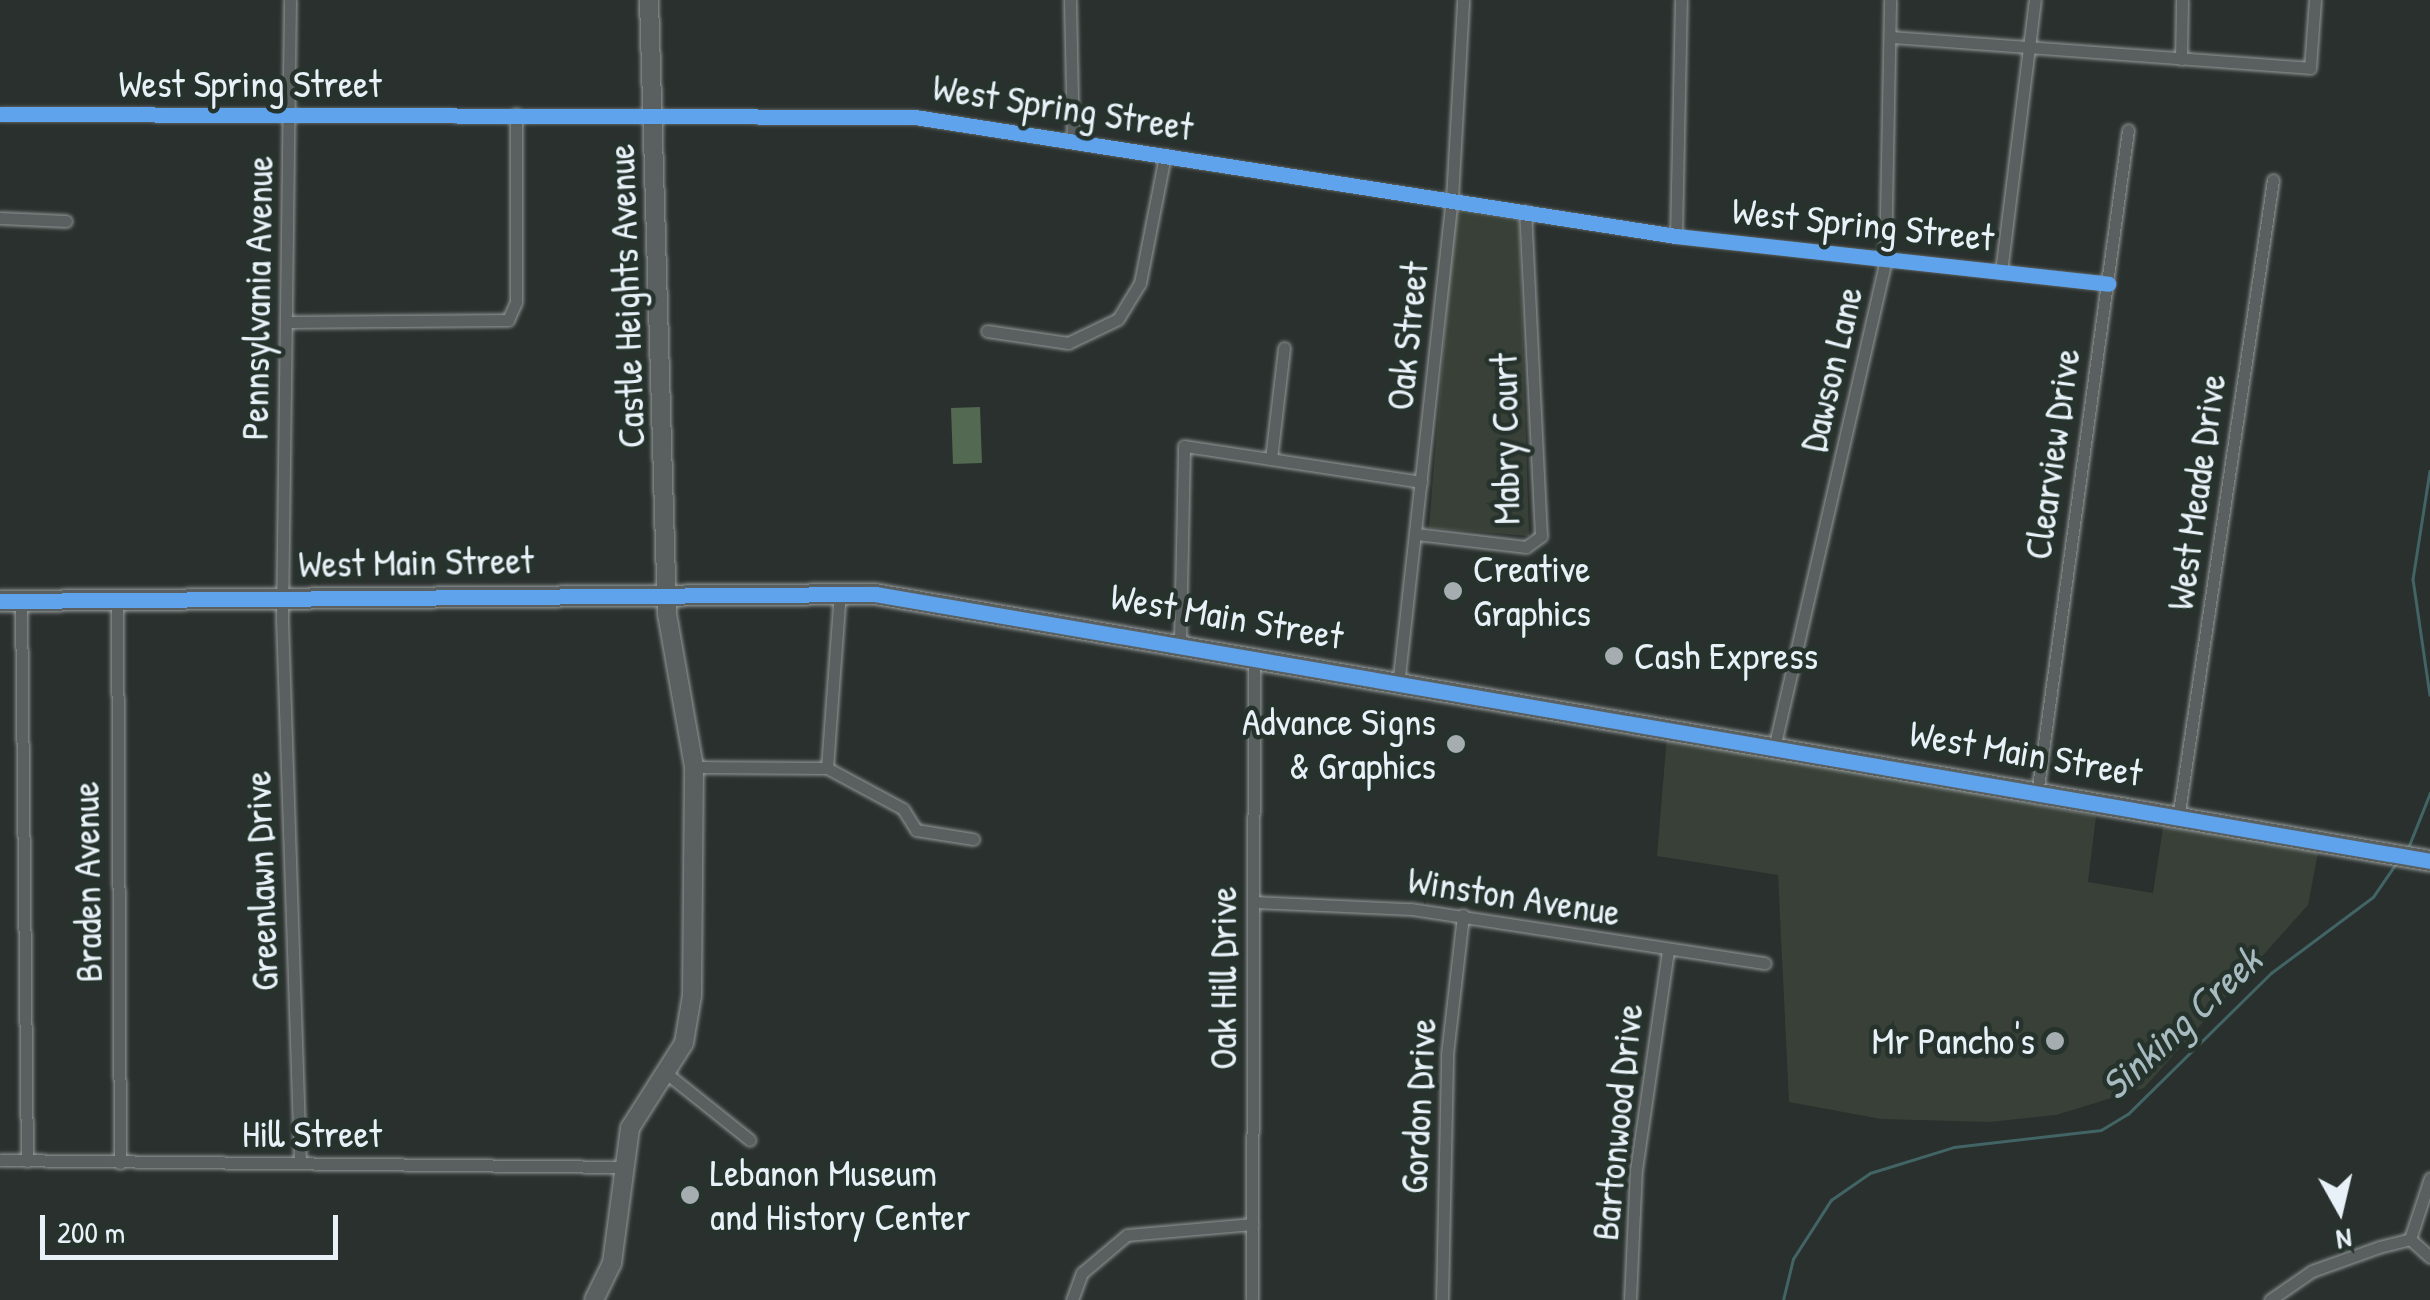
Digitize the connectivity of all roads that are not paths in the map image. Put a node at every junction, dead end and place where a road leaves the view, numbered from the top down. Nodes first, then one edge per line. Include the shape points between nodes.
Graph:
1 (290, 0) edge
2 (648, 0) edge
3 (1070, 0) edge
4 (1463, 0) edge
5 (1680, 0) edge
6 (1890, 0) edge
7 (2035, 0) edge
8 (2182, 0) edge
9 (2315, 0) edge
10 (1890, 37) junction
11 (2034, 47) junction
12 (2181, 59) junction
13 (653, 113) junction
14 (0, 114) edge
15 (516, 114) junction
16 (289, 118) junction
17 (2128, 130) dead end
18 (1073, 140) junction
19 (1165, 155) junction
20 (2273, 180) dead end
21 (1452, 199) junction
22 (1525, 211) junction
23 (0, 218) edge
24 (66, 220) dead end
25 (1676, 236) junction
26 (1885, 264) junction
27 (2001, 272) junction
28 (2108, 284) junction
29 (288, 322) junction
30 (987, 331) dead end
31 (1284, 348) dead end
32 (1271, 459) junction
33 (1422, 482) junction
34 (1416, 534) junction
35 (667, 590) junction
36 (840, 591) junction
37 (283, 596) junction
38 (117, 599) junction
39 (10, 601) edge
40 (1180, 641) junction
41 (1254, 655) junction
42 (1399, 677) junction
43 (1775, 744) junction
44 (694, 767) junction
45 (827, 768) junction
46 (2038, 787) junction
47 (2179, 812) junction
48 (973, 839) dead end
49 (2430, 861) edge
50 (1254, 902) junction
51 (1463, 915) junction
52 (1668, 950) junction
53 (1764, 963) dead end
54 (666, 1073) junction
55 (750, 1140) dead end
56 (0, 1160) edge
57 (28, 1161) junction
58 (120, 1163) junction
59 (300, 1163) junction
60 (624, 1167) junction
61 (2430, 1178) edge
62 (1253, 1224) junction
63 (2410, 1239) junction
64 (2430, 1257) edge
65 (594, 1300) edge
66 (1072, 1300) edge
67 (1252, 1300) edge
68 (1442, 1300) edge
69 (1630, 1300) edge
70 (2270, 1300) edge

1 - 16 street, Pennsylvania Avenue
2 - 13 street, Castle Heights Avenue
3 - 18 street
4 - 21 street, Oak Street
5 - 25 street
6 - 10 street, Dawson Lane
7 - 11 street
8 - 12 street
9 - 12 street via 2310,68
10 - 11 street
10 - 26 street, Dawson Lane
11 - 12 street
11 - 27 street
13 - 15 street, West Spring Street
13 - 18 street, West Spring Street via 916,117
13 - 35 street, Castle Heights Avenue
14 - 16 street, West Spring Street
15 - 16 street, West Spring Street
15 - 29 street via 516,302 508,320
16 - 29 street, Pennsylvania Avenue
17 - 28 street, Clearview Drive
18 - 19 street, West Spring Street
19 - 21 street, West Spring Street
19 - 30 street via 1140,283 1118,319 1068,343
20 - 47 street, West Meade Drive
21 - 22 street, West Spring Street
21 - 33 street, Oak Street
22 - 25 street, West Spring Street
22 - 34 street, Mabry Court via 1541,536 1526,547
23 - 24 street
25 - 26 street, West Spring Street
26 - 27 street, West Spring Street
26 - 43 street, Dawson Lane
27 - 28 street, West Spring Street
28 - 46 street, Clearview Drive
29 - 37 street, Pennsylvania Avenue
31 - 32 street
32 - 33 street
32 - 40 street via 1184,446
33 - 34 street, Oak Street
34 - 42 street, Oak Street
35 - 36 main road, West Main Street
35 - 37 main road, West Main Street
35 - 44 street, Castle Heights Avenue
36 - 40 main road, West Main Street
36 - 45 street
37 - 38 main road, West Main Street
37 - 59 street, Greenlawn Drive
38 - 39 main road, West Main Street
38 - 58 street, Braden Avenue
39 - 57 street
40 - 41 main road, West Main Street
41 - 42 main road, West Main Street
41 - 50 street, Oak Hill Drive
42 - 43 main road, West Main Street
43 - 46 main road, West Main Street
44 - 45 street
44 - 54 street, Castle Heights Avenue via 691,1017
45 - 48 street via 903,809 916,830
46 - 47 main road, West Main Street
47 - 49 main road, West Main Street
50 - 51 street, Winston Avenue
50 - 62 street, Oak Hill Drive
51 - 52 street, Winston Avenue
51 - 68 street, Gordon Drive via 1447,1054
52 - 53 street, Winston Avenue
52 - 69 street, Bartonwood Drive via 1636,1170
54 - 55 street
54 - 60 street, Castle Heights Avenue via 640,1106
56 - 57 street, Hill Street
57 - 58 street, Hill Street
58 - 59 street, Hill Street
59 - 60 street, Hill Street
60 - 65 street, Castle Heights Avenue via 612,1263
61 - 63 street
62 - 66 street via 1127,1235 1082,1273
62 - 67 street, Oak Hill Drive
63 - 64 street
63 - 70 street via 2323,1266

